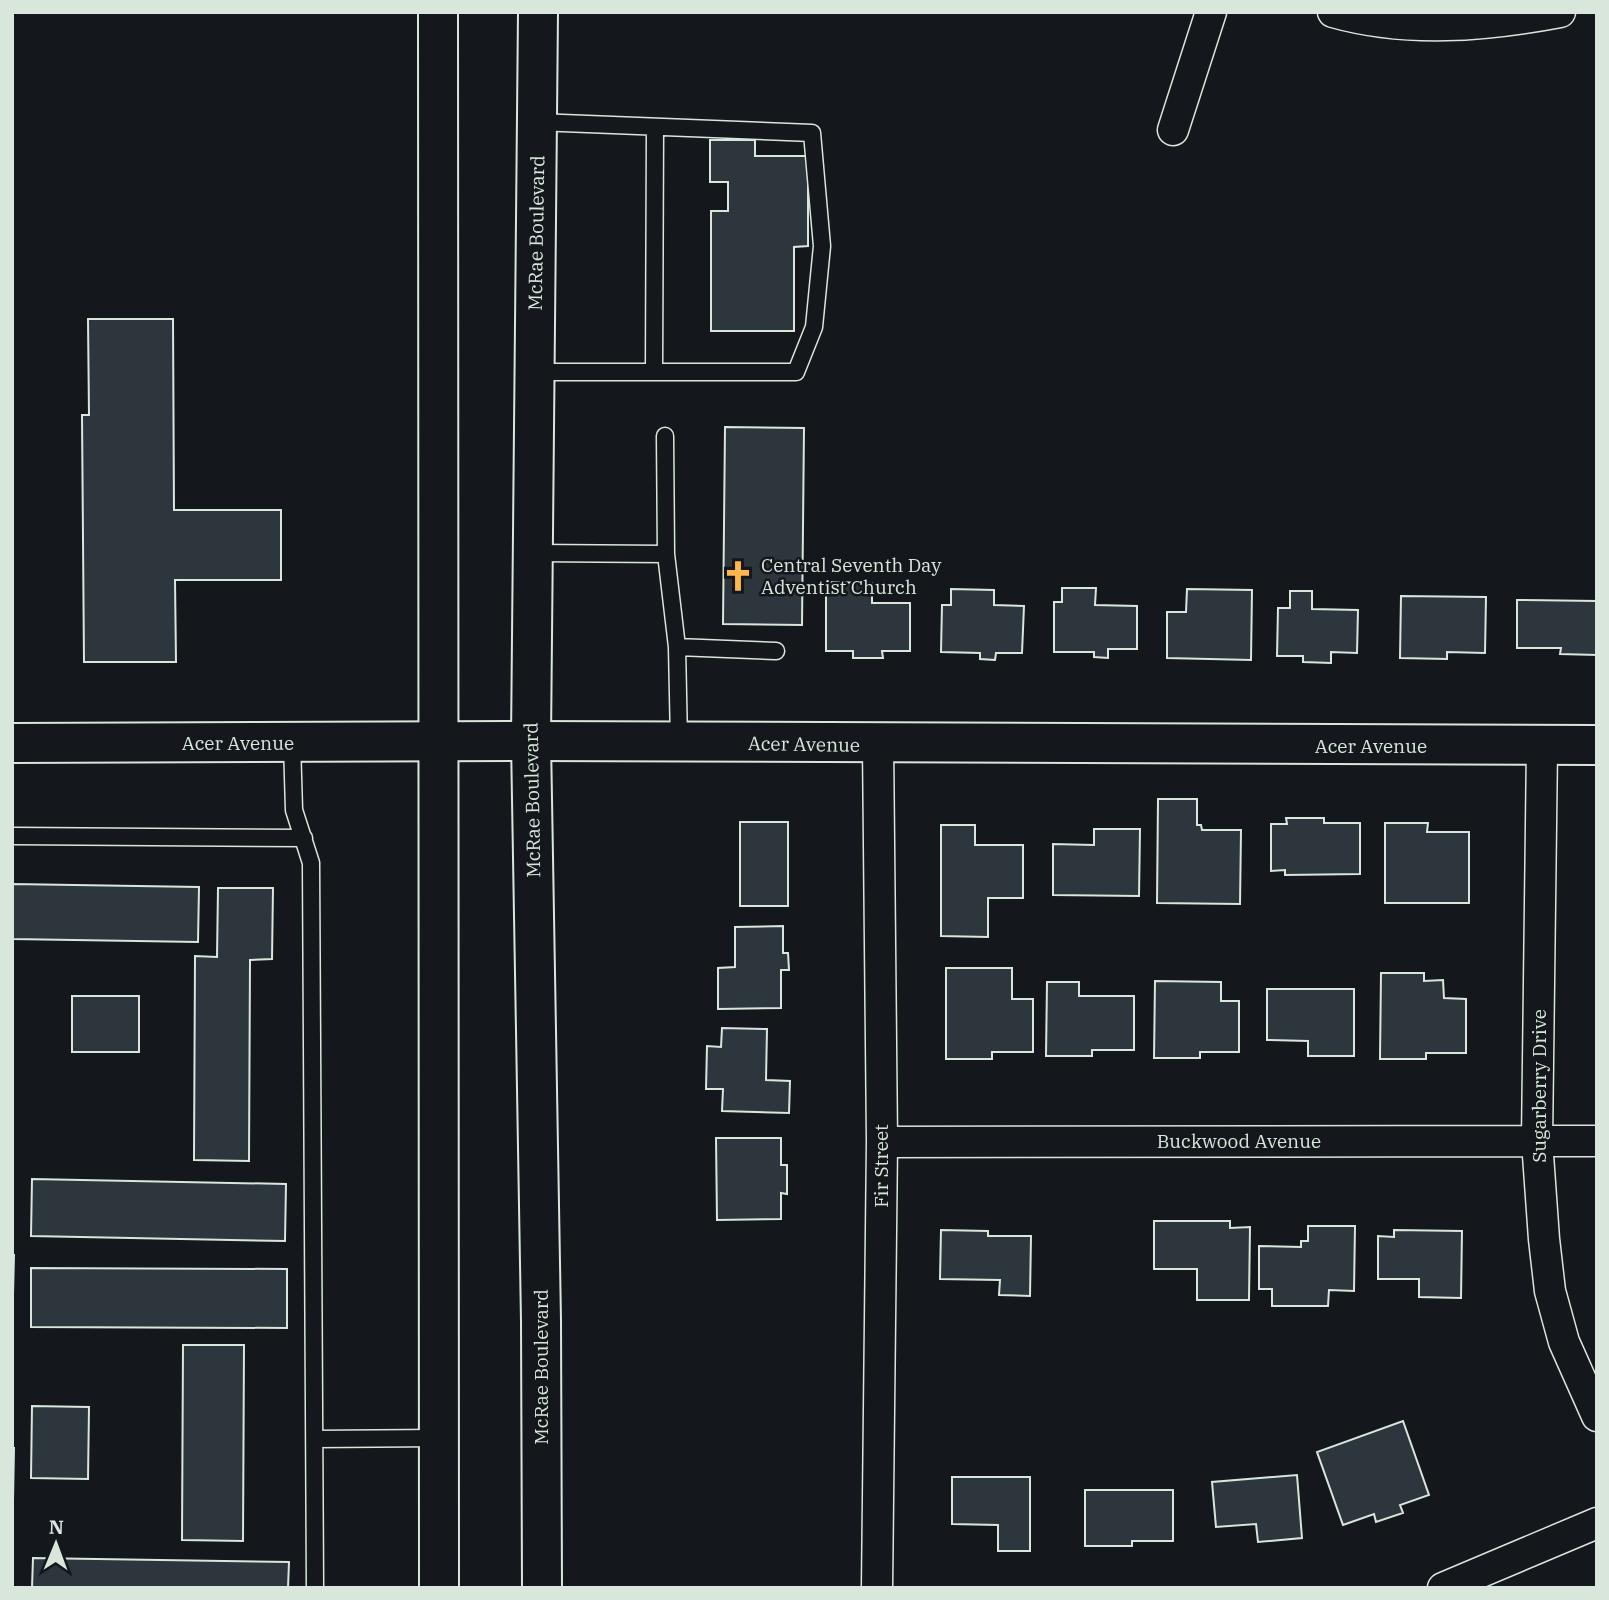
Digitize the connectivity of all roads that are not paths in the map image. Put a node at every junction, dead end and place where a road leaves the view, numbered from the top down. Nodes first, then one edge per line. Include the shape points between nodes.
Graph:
1 (438, 12) edge
2 (538, 12) edge
3 (1211, 12) edge
4 (1333, 12) edge
5 (1560, 12) edge
6 (537, 122) junction
7 (655, 127) junction
8 (1173, 130) dead end
9 (535, 372) junction
10 (654, 372) junction
11 (665, 436) dead end
12 (533, 553) junction
13 (666, 554) junction
14 (677, 647) junction
15 (776, 651) dead end
16 (531, 741) junction
17 (678, 742) junction
18 (12, 743) edge
19 (292, 743) junction
20 (438, 743) junction
21 (878, 744) junction
22 (1597, 745) edge
23 (1542, 746) junction
24 (12, 836) edge
25 (303, 838) junction
26 (1537, 1141) junction
27 (1597, 1141) edge
28 (882, 1142) junction
29 (1597, 1416) edge
30 (439, 1438) junction
31 (314, 1439) junction
32 (1597, 1523) edge
33 (315, 1588) edge
34 (439, 1588) edge
35 (542, 1588) edge
36 (877, 1588) edge
37 (1443, 1588) edge

1 - 20 main road
2 - 6 main road, McRae Boulevard
3 - 8 street
4 - 5 street via 1409,25 1511,22
6 - 7 lane
6 - 9 main road, McRae Boulevard
7 - 10 lane
7 - 10 lane via 812,133 822,246 814,327 796,372
9 - 10 lane
9 - 12 main road, McRae Boulevard
11 - 13 lane
12 - 13 lane
12 - 16 main road, McRae Boulevard
13 - 14 lane
14 - 15 lane
14 - 17 lane
16 - 17 main road, Acer Avenue
16 - 20 main road, Acer Avenue
16 - 35 main road, McRae Boulevard
17 - 21 main road, Acer Avenue
18 - 19 main road, Acer Avenue
19 - 20 main road, Acer Avenue
19 - 25 lane via 293,810
20 - 30 main road
21 - 23 main road, Acer Avenue
21 - 28 street, Fir Street
22 - 23 main road, Acer Avenue
23 - 26 street, Sugarberry Drive
24 - 25 lane
25 - 31 lane via 311,863
26 - 27 street, Buckwood Avenue
26 - 28 street, Buckwood Avenue
26 - 29 street, Sugarberry Drive via 1550,1291 1564,1342
28 - 36 street, Fir Street
30 - 31 lane
30 - 34 main road
31 - 33 lane
32 - 37 street

